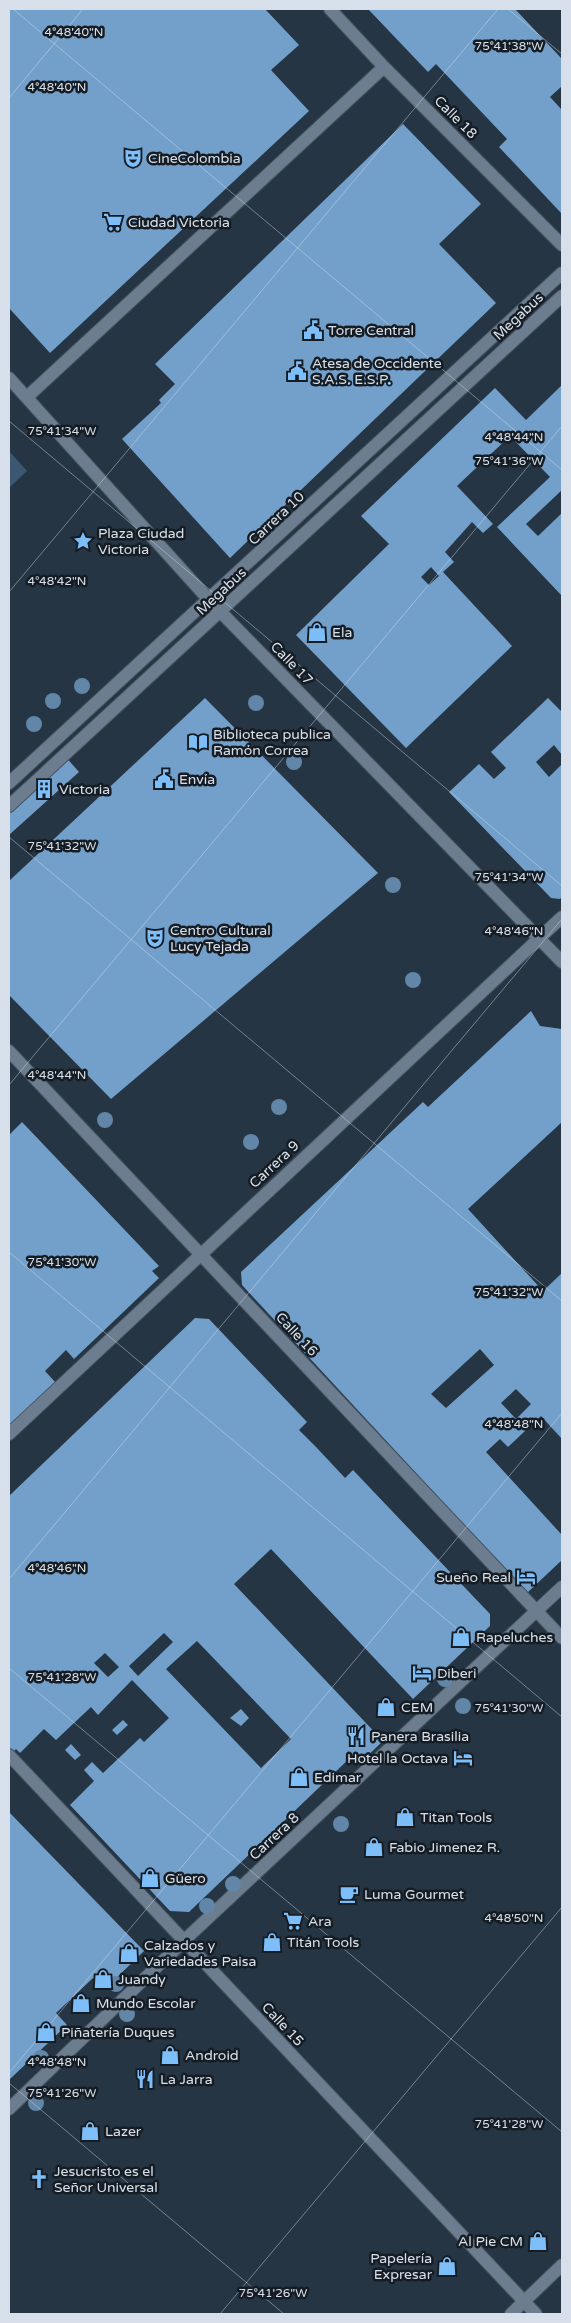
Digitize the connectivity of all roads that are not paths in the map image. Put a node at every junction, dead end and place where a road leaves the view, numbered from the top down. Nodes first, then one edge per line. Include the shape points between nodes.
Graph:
1 (330, 9) edge
2 (384, 67) junction
3 (562, 245) edge
4 (562, 273) edge
5 (562, 296) edge
6 (9, 378) edge
7 (27, 398) junction
8 (209, 600) junction
9 (221, 611) junction
10 (9, 784) edge
11 (9, 806) edge
12 (562, 917) edge
13 (539, 938) junction
14 (562, 962) edge
15 (9, 1050) edge
16 (200, 1253) junction
17 (9, 1434) edge
18 (562, 1587) edge
19 (537, 1612) junction
20 (562, 1638) edge
21 (9, 1755) edge
22 (184, 1941) junction
23 (9, 2109) edge
24 (562, 2265) edge
25 (524, 2302) junction
26 (511, 2314) edge
27 (536, 2314) edge

1 - 2 street, Calle 18
2 - 3 street, Calle 18
2 - 7 street
4 - 8 street, Carrera 10
5 - 9 street, Megabus
6 - 7 street, Calle 17
7 - 8 street, Calle 17
8 - 9 street, Calle 17
8 - 10 street, Carrera 10
9 - 11 street, Megabus
9 - 13 street, Calle 17
12 - 13 street, Carrera 9
13 - 14 street, Calle 17
13 - 16 street, Carrera 9
15 - 16 street, Calle 16
16 - 17 street, Carrera 9
16 - 19 street, Calle 16
18 - 19 street, Carrera 8
19 - 20 street, Calle 16
19 - 22 street, Carrera 8
21 - 22 street, Calle 15
22 - 23 street, Carrera 8
22 - 25 street, Calle 15
24 - 25 street
25 - 26 street
25 - 27 street, Calle 15

